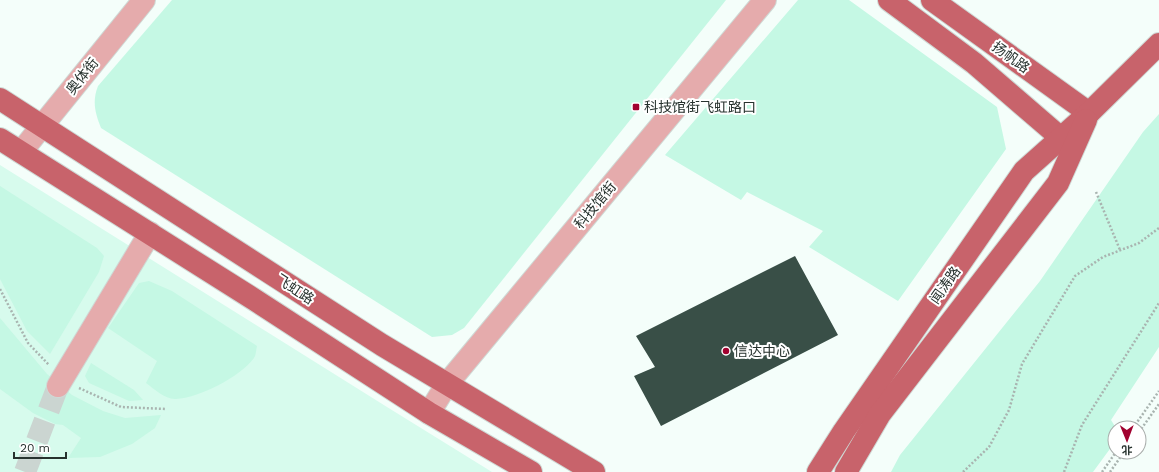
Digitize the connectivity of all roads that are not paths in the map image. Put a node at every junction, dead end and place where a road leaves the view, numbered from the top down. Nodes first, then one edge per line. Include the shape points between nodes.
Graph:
1 (144, 0) edge
2 (765, 0) edge
3 (888, 0) edge
4 (932, 0) edge
5 (1159, 44) edge
6 (0, 99) edge
7 (1089, 113) junction
8 (42, 126) junction
9 (1061, 138) junction
10 (0, 139) edge
11 (21, 152) junction
12 (150, 233) junction
13 (447, 384) junction
14 (58, 386) tunnel mouth
15 (429, 413) junction
16 (531, 472) edge
17 (594, 472) edge
18 (818, 472) edge
19 (846, 472) edge

1 - 8 street, 奥体街
2 - 13 street, 科技馆街
3 - 9 main road via 974,63
4 - 7 main road, 扬帆路
5 - 7 main road, 闻涛路
6 - 8 main road, 飞虹路
7 - 9 main road, 闻涛路
7 - 19 main road, 闻涛路 via 1058,183 880,414
8 - 11 street, 奥体街
8 - 13 main road, 飞虹路 via 382,345
9 - 18 main road, 闻涛路 via 1024,171
10 - 11 main road
11 - 12 main road
12 - 14 street
12 - 15 main road
13 - 15 street, 科技馆街
13 - 17 main road, 飞虹路
15 - 16 main road

